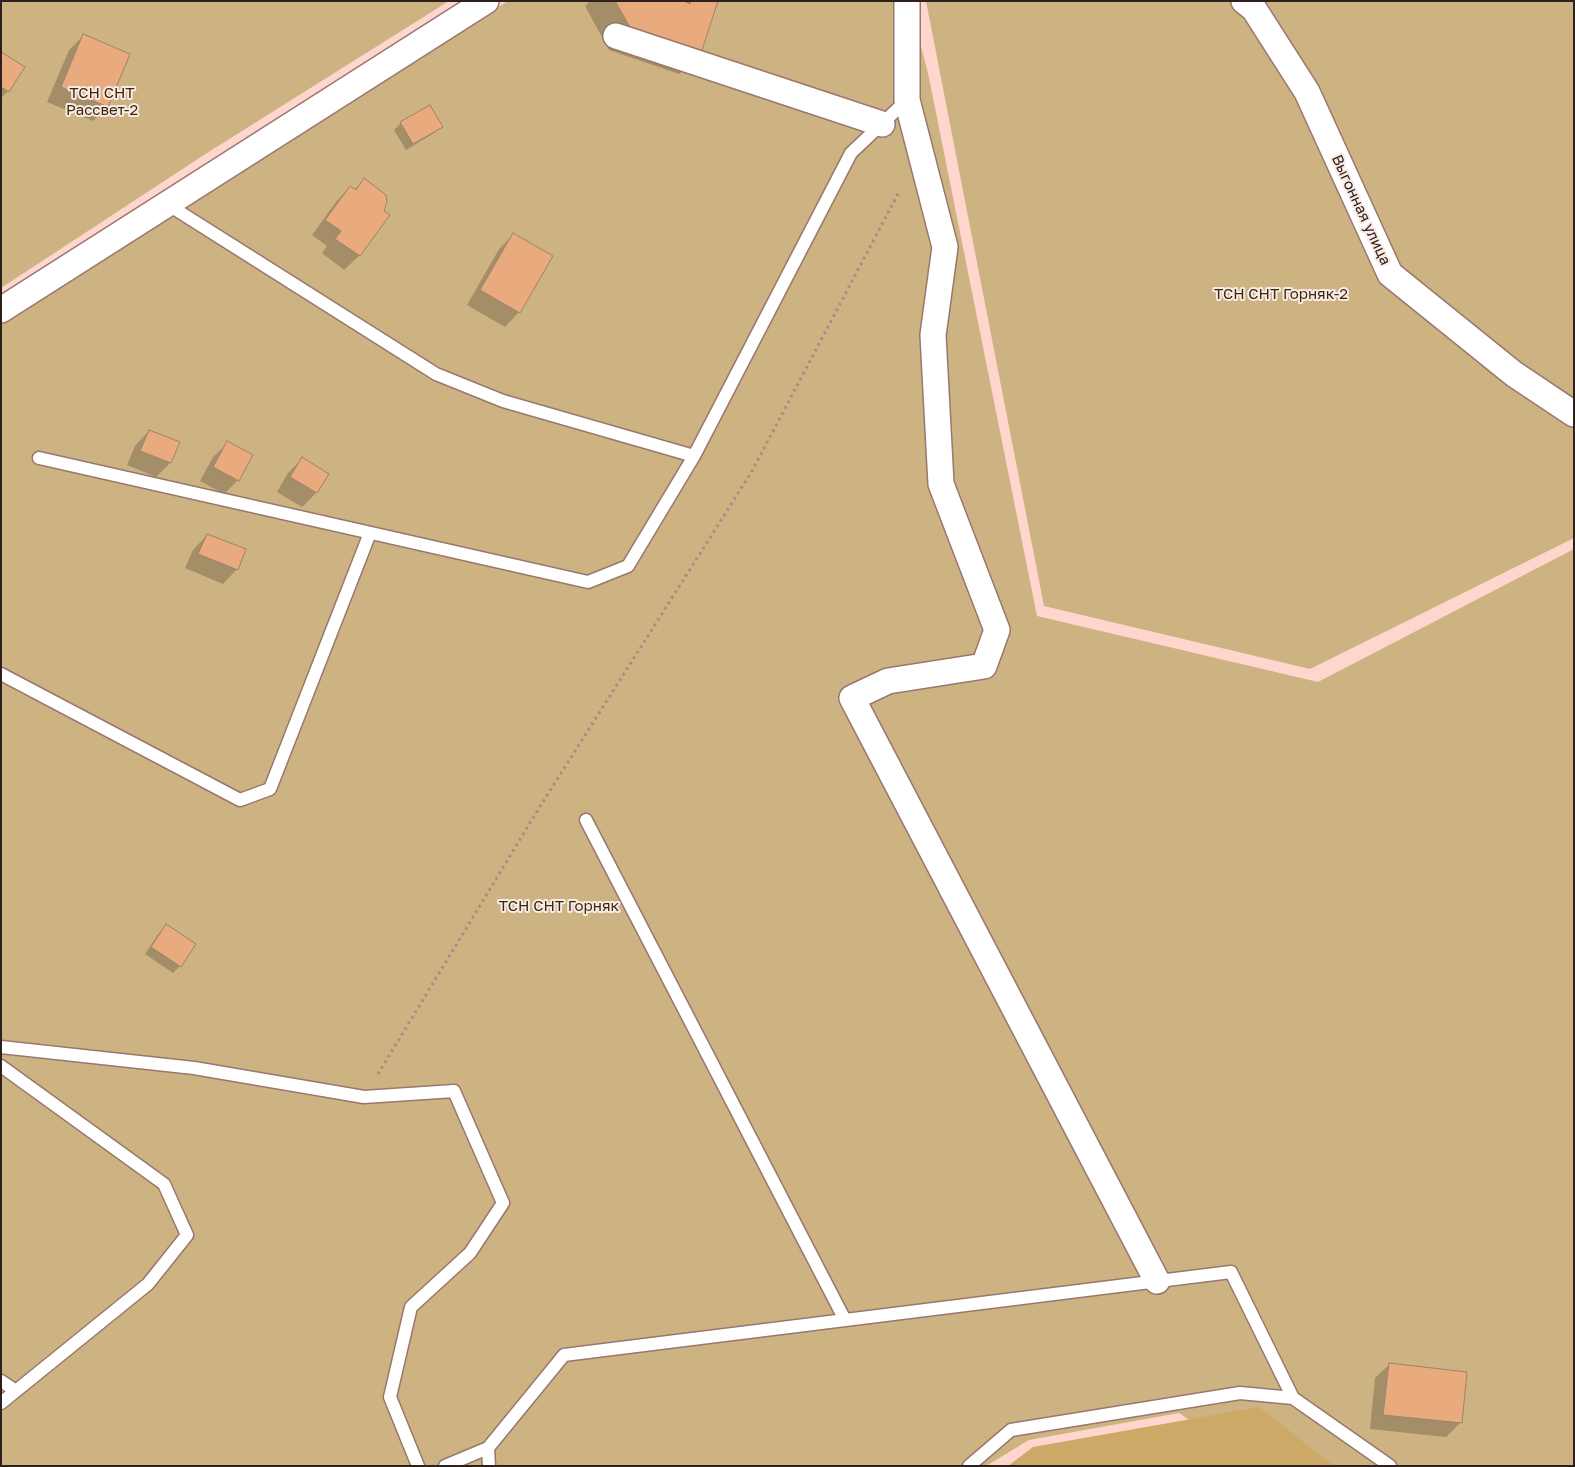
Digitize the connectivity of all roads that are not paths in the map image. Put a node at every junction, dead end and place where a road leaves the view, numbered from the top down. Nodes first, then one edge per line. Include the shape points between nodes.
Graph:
1 (486, 1) edge
2 (907, 1) edge
3 (1244, 1) edge
4 (616, 36) dead end
5 (907, 100) junction
6 (882, 124) junction
7 (167, 204) junction
8 (1, 310) edge
9 (1574, 414) edge
10 (694, 456) junction
11 (39, 458) dead end
12 (370, 533) junction
13 (1, 674) edge
14 (586, 820) dead end
15 (1, 1047) edge
16 (1, 1066) edge
17 (1157, 1281) junction
18 (845, 1320) junction
19 (1, 1381) edge
20 (16, 1391) junction
21 (1293, 1398) junction
22 (1, 1403) edge
23 (488, 1448) junction
24 (418, 1466) edge
25 (445, 1466) edge
26 (489, 1466) edge
27 (969, 1466) edge
28 (1390, 1466) edge

1 - 7 street
2 - 5 street
3 - 9 street, Выгонная улица via 1254,9 1306,92 1390,274 1514,374
4 - 6 street
5 - 6 lane
5 - 17 street via 945,247 934,336 941,484 997,630 984,666 888,682 852,698
6 - 10 lane via 851,153
7 - 8 street
7 - 10 lane via 436,374 503,401
10 - 12 lane via 628,566 588,582
11 - 12 lane
12 - 13 lane via 270,789 240,800
14 - 18 lane
15 - 24 lane via 194,1068 364,1097 454,1091 503,1203 470,1253 411,1307 390,1397
16 - 20 lane via 164,1184 187,1235 148,1284
17 - 18 lane
17 - 21 lane via 1231,1272
18 - 23 lane via 564,1355
19 - 20 lane
20 - 22 lane
21 - 27 lane via 1240,1393 1011,1430
21 - 28 lane
23 - 25 lane
23 - 26 lane

